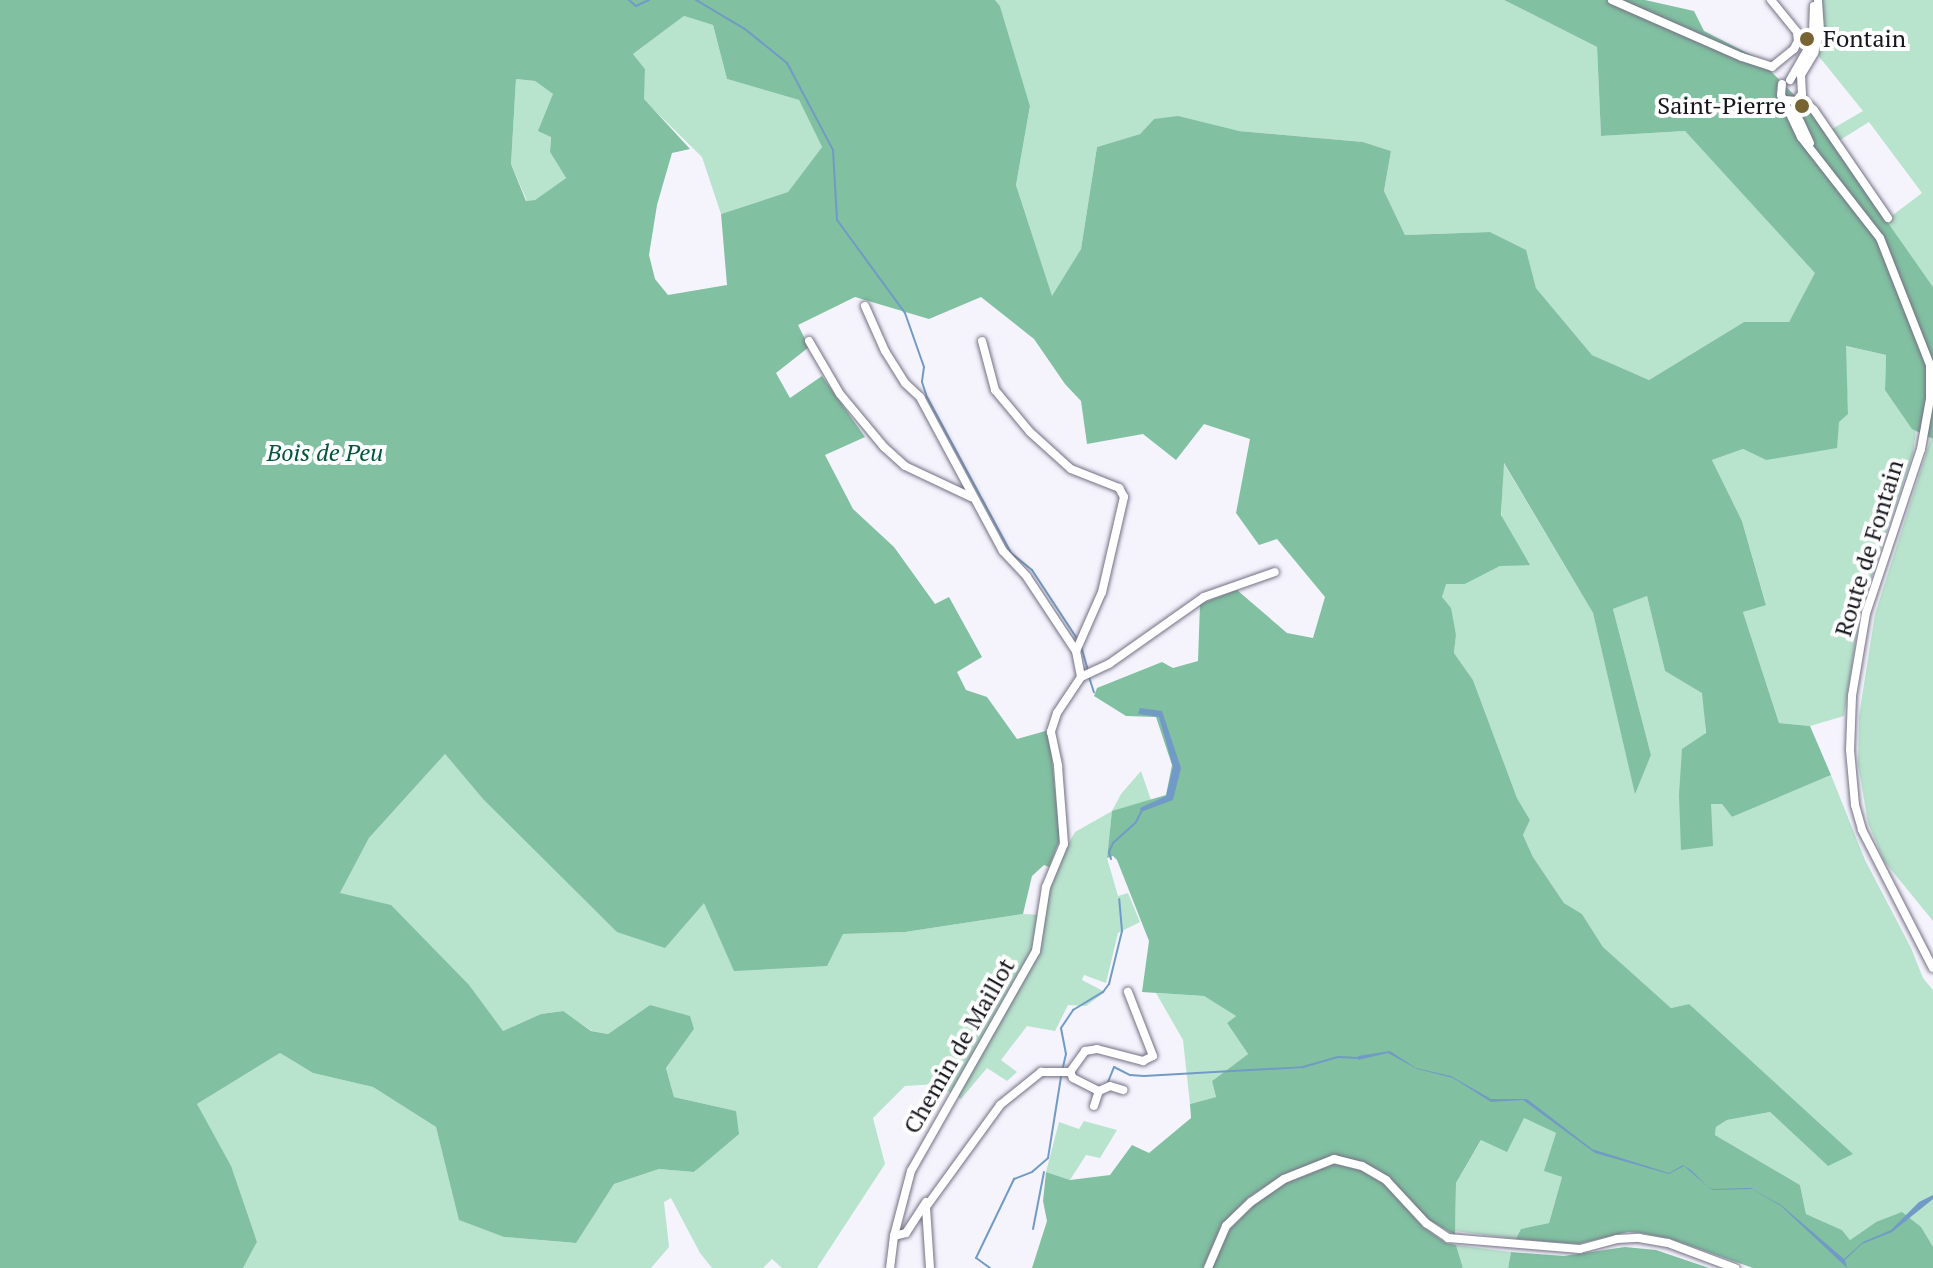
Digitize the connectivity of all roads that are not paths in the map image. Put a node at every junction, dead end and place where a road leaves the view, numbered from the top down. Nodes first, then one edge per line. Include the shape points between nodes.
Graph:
1 (1612, 0) edge
2 (1771, 0) edge
3 (1816, 0) edge
4 (1772, 67) junction
5 (1786, 82) junction
6 (1800, 84) junction
7 (1798, 99) junction
8 (1785, 100) junction
9 (1815, 155) junction
10 (1888, 218) dead end
11 (865, 306) dead end
12 (809, 341) dead end
13 (982, 341) dead end
14 (972, 497) junction
15 (1275, 572) dead end
16 (1079, 647) junction
17 (1086, 675) junction
18 (1933, 968) edge
19 (1128, 992) dead end
20 (1065, 1072) junction
21 (1123, 1090) dead end
22 (1099, 1091) junction
23 (1094, 1106) dead end
24 (930, 1200) junction
25 (894, 1236) junction
26 (890, 1268) edge
27 (930, 1268) edge
28 (1208, 1268) edge
29 (1735, 1268) edge

1 - 4 street
2 - 4 street via 1797,32 1798,41
3 - 5 street via 1813,33
3 - 6 street via 1817,44
4 - 5 street, Route de Fontain
5 - 6 street
5 - 8 street, Route de Fontain via 1780,91
6 - 7 street, Route de Fontain
7 - 8 street
7 - 9 street, Route de Fontain via 1796,113
7 - 10 street via 1814,110
8 - 9 street, Route de Fontain
9 - 18 street, Route de Fontain via 1880,238 1930,365 1921,449 1857,653 1850,750 1862,830
11 - 14 street via 885,351 920,397
12 - 14 street via 840,394 884,447 905,466
13 - 16 street via 995,390 1030,432 1071,469 1119,488 1124,497 1102,592
14 - 16 street via 1003,551
15 - 17 street via 1204,597
16 - 17 street
17 - 25 street, Chemin de Maillot via 1057,713 1051,732 1064,844 1046,887 1036,951 911,1171
19 - 20 street via 1153,1056 1143,1061 1097,1049 1085,1051
20 - 22 street
20 - 24 street via 1033,1077 1000,1105
21 - 22 street via 1110,1086
22 - 23 street
24 - 25 street via 921,1205 906,1233
24 - 27 street via 924,1213
25 - 26 street, Chemin de Maillot
28 - 29 street via 1226,1226 1251,1202 1284,1179 1334,1159 1386,1180 1426,1223 1448,1238 1580,1249 1639,1238

